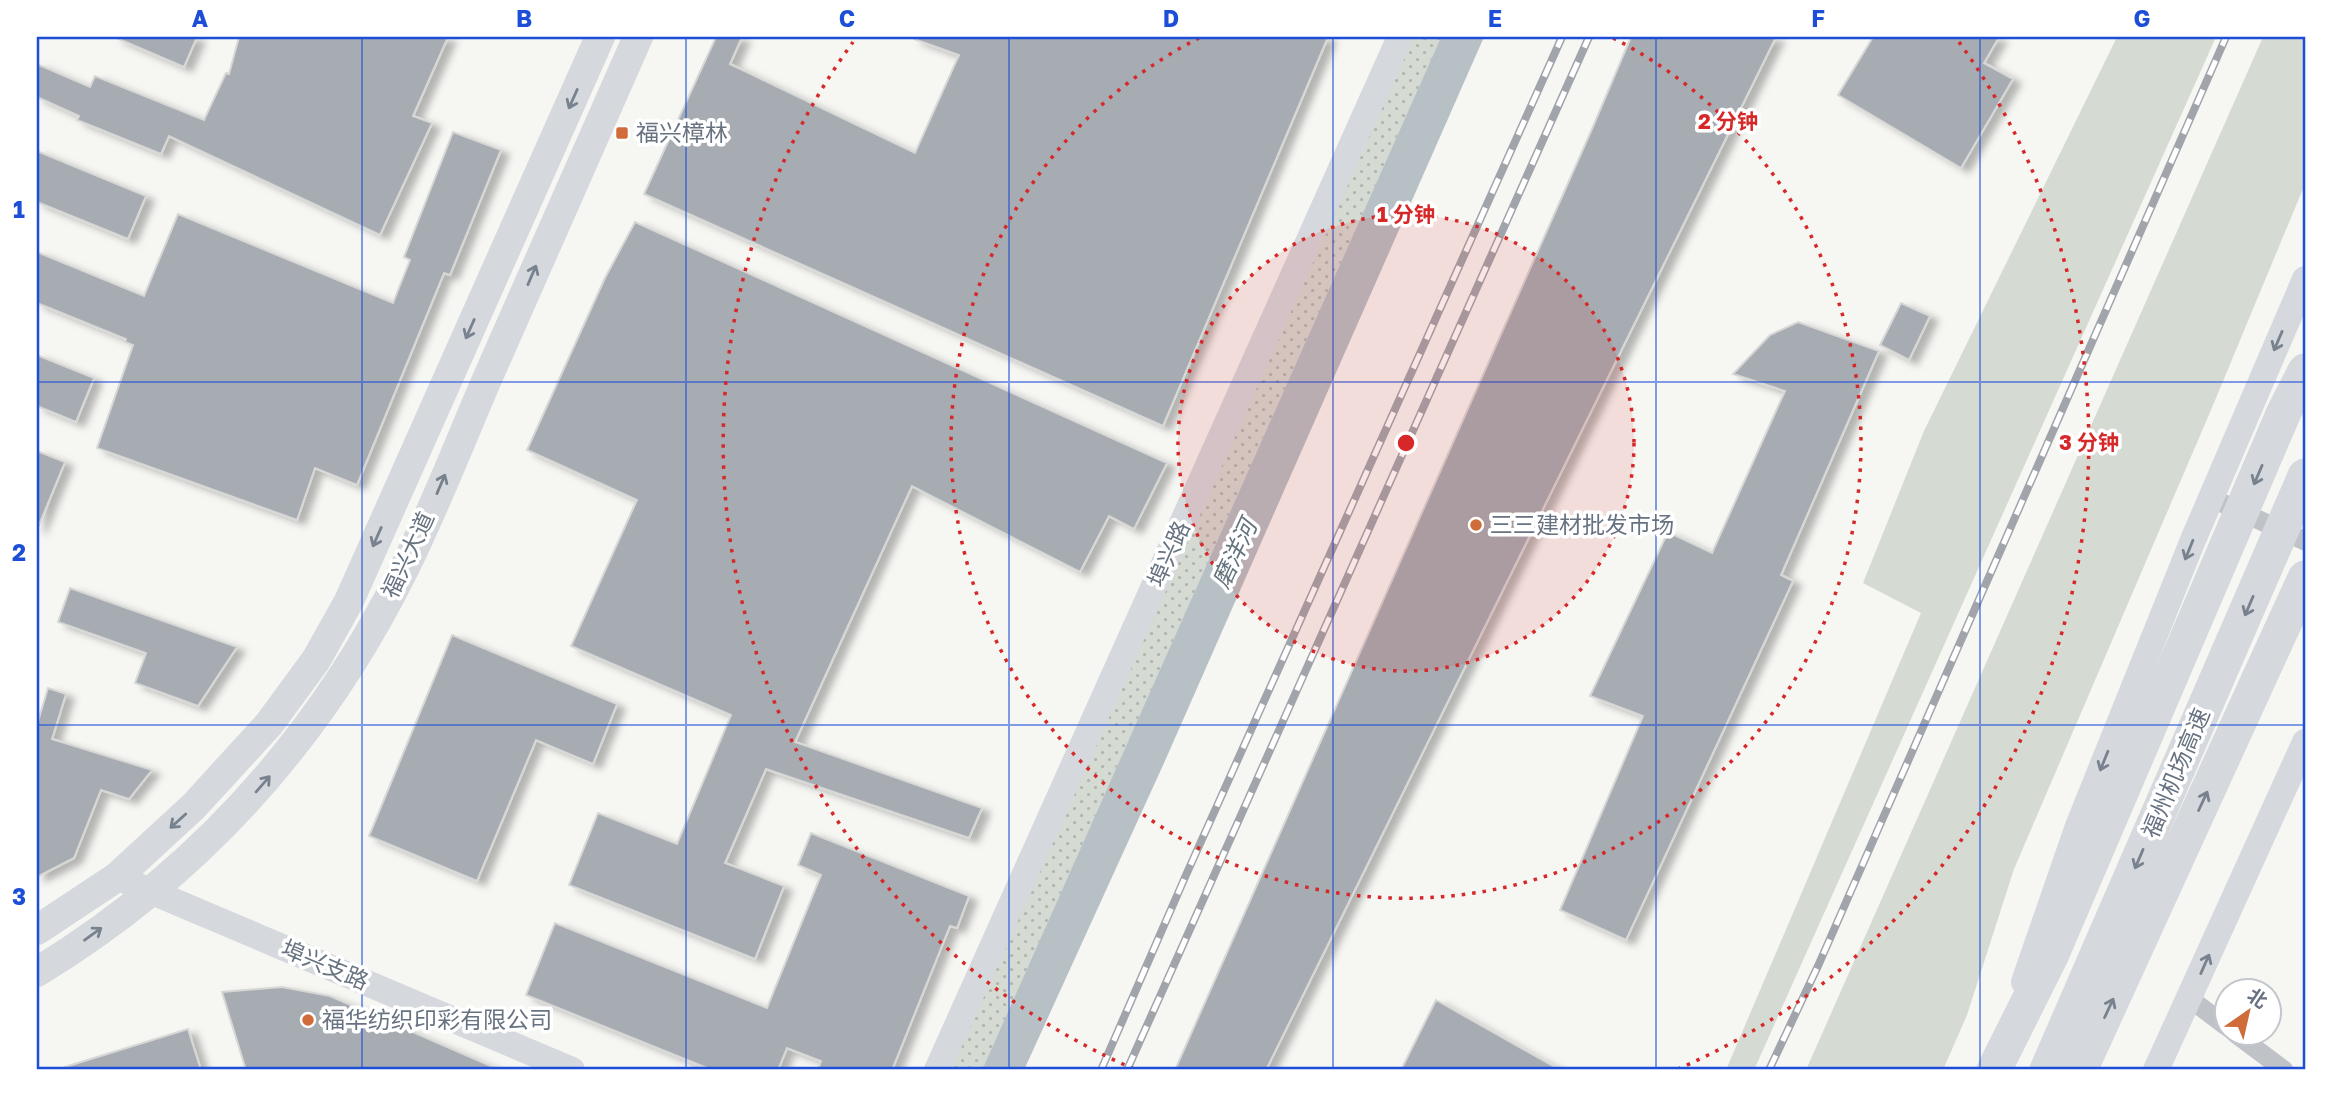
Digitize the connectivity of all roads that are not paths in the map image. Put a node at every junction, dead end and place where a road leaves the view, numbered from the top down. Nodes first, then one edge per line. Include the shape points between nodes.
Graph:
1 (600, 37) edge
2 (638, 37) edge
3 (1400, 37) edge
4 (2305, 279) edge
5 (2305, 371) edge
6 (2305, 476) edge
7 (2211, 498) junction
8 (2305, 541) edge
9 (2305, 578) edge
10 (2305, 742) edge
11 (117, 877) junction
12 (149, 892) junction
13 (37, 930) edge
14 (37, 972) edge
15 (2189, 998) junction
16 (2212, 1015) edge
17 (2255, 1048) edge
18 (572, 1070) edge
19 (937, 1070) edge
20 (1993, 1070) edge
21 (2047, 1070) edge
22 (2080, 1070) edge
23 (2156, 1070) edge
24 (2284, 1070) edge

1 -> 11 main road, 福兴大道 via 354,589 316,660 268,724 199,801
12 -> 2 main road, 福兴大道 via 210,841 279,765 368,636 405,568
3 - 19 street, 埠兴路
4 -> 7 street
5 -> 20 highway via 2051,956
6 -> 21 highway, 福州机场高速
7 - 8 street
7 -> 20 street via 2078,826
22 -> 9 highway, 福州机场高速
15 -> 10 street
11 - 12 street, 埠兴支路
11 - 13 main road, 福兴大道
14 -> 12 main road, 福兴大道
12 - 18 street, 埠兴支路
15 - 16 street
15 - 23 street
17 - 24 street

